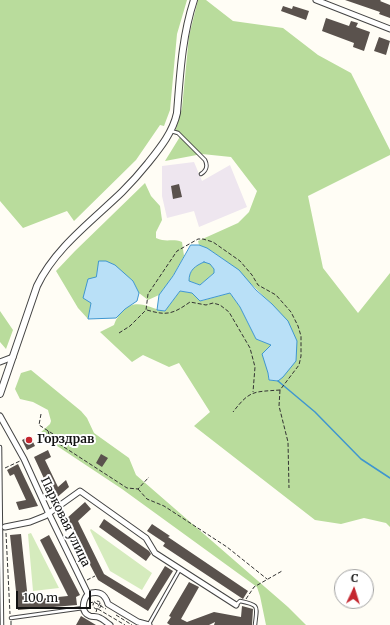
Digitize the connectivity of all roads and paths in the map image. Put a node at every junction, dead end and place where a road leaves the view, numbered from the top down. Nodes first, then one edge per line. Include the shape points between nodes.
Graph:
1 (194, 0) edge
2 (316, 0) edge
3 (390, 30) edge
4 (170, 131) junction
5 (201, 174) dead end
6 (146, 310) junction
7 (119, 332) dead end
8 (13, 357) junction
9 (0, 362) edge
10 (280, 390) junction
11 (253, 392) junction
12 (0, 394) edge
13 (232, 412) dead end
14 (41, 414) dead end
15 (0, 416) edge
16 (48, 431) junction
17 (53, 434) dead end
18 (0, 447) edge
19 (24, 459) junction
20 (4, 468) dead end
21 (149, 477) dead end
22 (289, 488) dead end
23 (138, 490) junction
24 (49, 514) junction
25 (5, 527) joint
26 (180, 569) junction
27 (282, 571) dead end
28 (267, 579) junction
29 (88, 594) junction
30 (94, 602) junction
31 (245, 602) junction
32 (236, 605) joint
33 (83, 606) junction
34 (100, 606) junction
35 (97, 609) junction
36 (107, 610) dead end
37 (113, 614) dead end
38 (96, 617) junction
39 (11, 618) junction
40 (2, 625) edge
41 (11, 625) edge
42 (110, 625) edge
43 (125, 625) edge
44 (132, 625) edge
45 (149, 625) edge
46 (255, 625) edge

1 - 4 street via 184,36 175,122
2 - 3 street
4 - 5 lane via 178,134 205,160 207,168
4 - 8 street via 158,151 124,191 50,263 37,286
6 - 7 path via 130,326
6 - 10 path via 148,294 177,251 198,239 213,242 240,261 258,285 276,295 291,312 298,326 301,336 299,365
6 - 11 path via 161,314 178,310 190,302 220,305 229,312 250,348 255,367
8 - 9 street
8 - 12 street
10 - 11 path
10 - 22 path via 279,406 288,442
11 - 13 path
14 - 16 path via 39,425
15 - 19 street, Парковая улица
16 - 17 path
16 - 23 path via 50,438 119,484
18 - 40 lane
19 - 20 path
19 - 24 street, Парковая улица
21 - 23 path
23 - 28 path via 148,499 178,514
24 - 25 street via 30,522
24 - 26 street via 80,491 146,538 155,553
24 - 29 street, Парковая улица
25 - 39 path
26 - 32 street
26 - 45 lane
27 - 28 path
28 - 31 path via 254,587
29 - 33 street
29 - 45 street via 102,594 108,604 138,622
30 - 33 path
30 - 34 path
30 - 34 path via 100,602
30 - 35 path via 93,606
31 - 32 lane via 240,601
31 - 46 lane via 256,606
33 - 38 street via 88,615
33 - 39 lane
34 - 35 path
34 - 36 path
35 - 38 path
35 - 43 path
37 - 44 path
38 - 42 street
39 - 41 path

